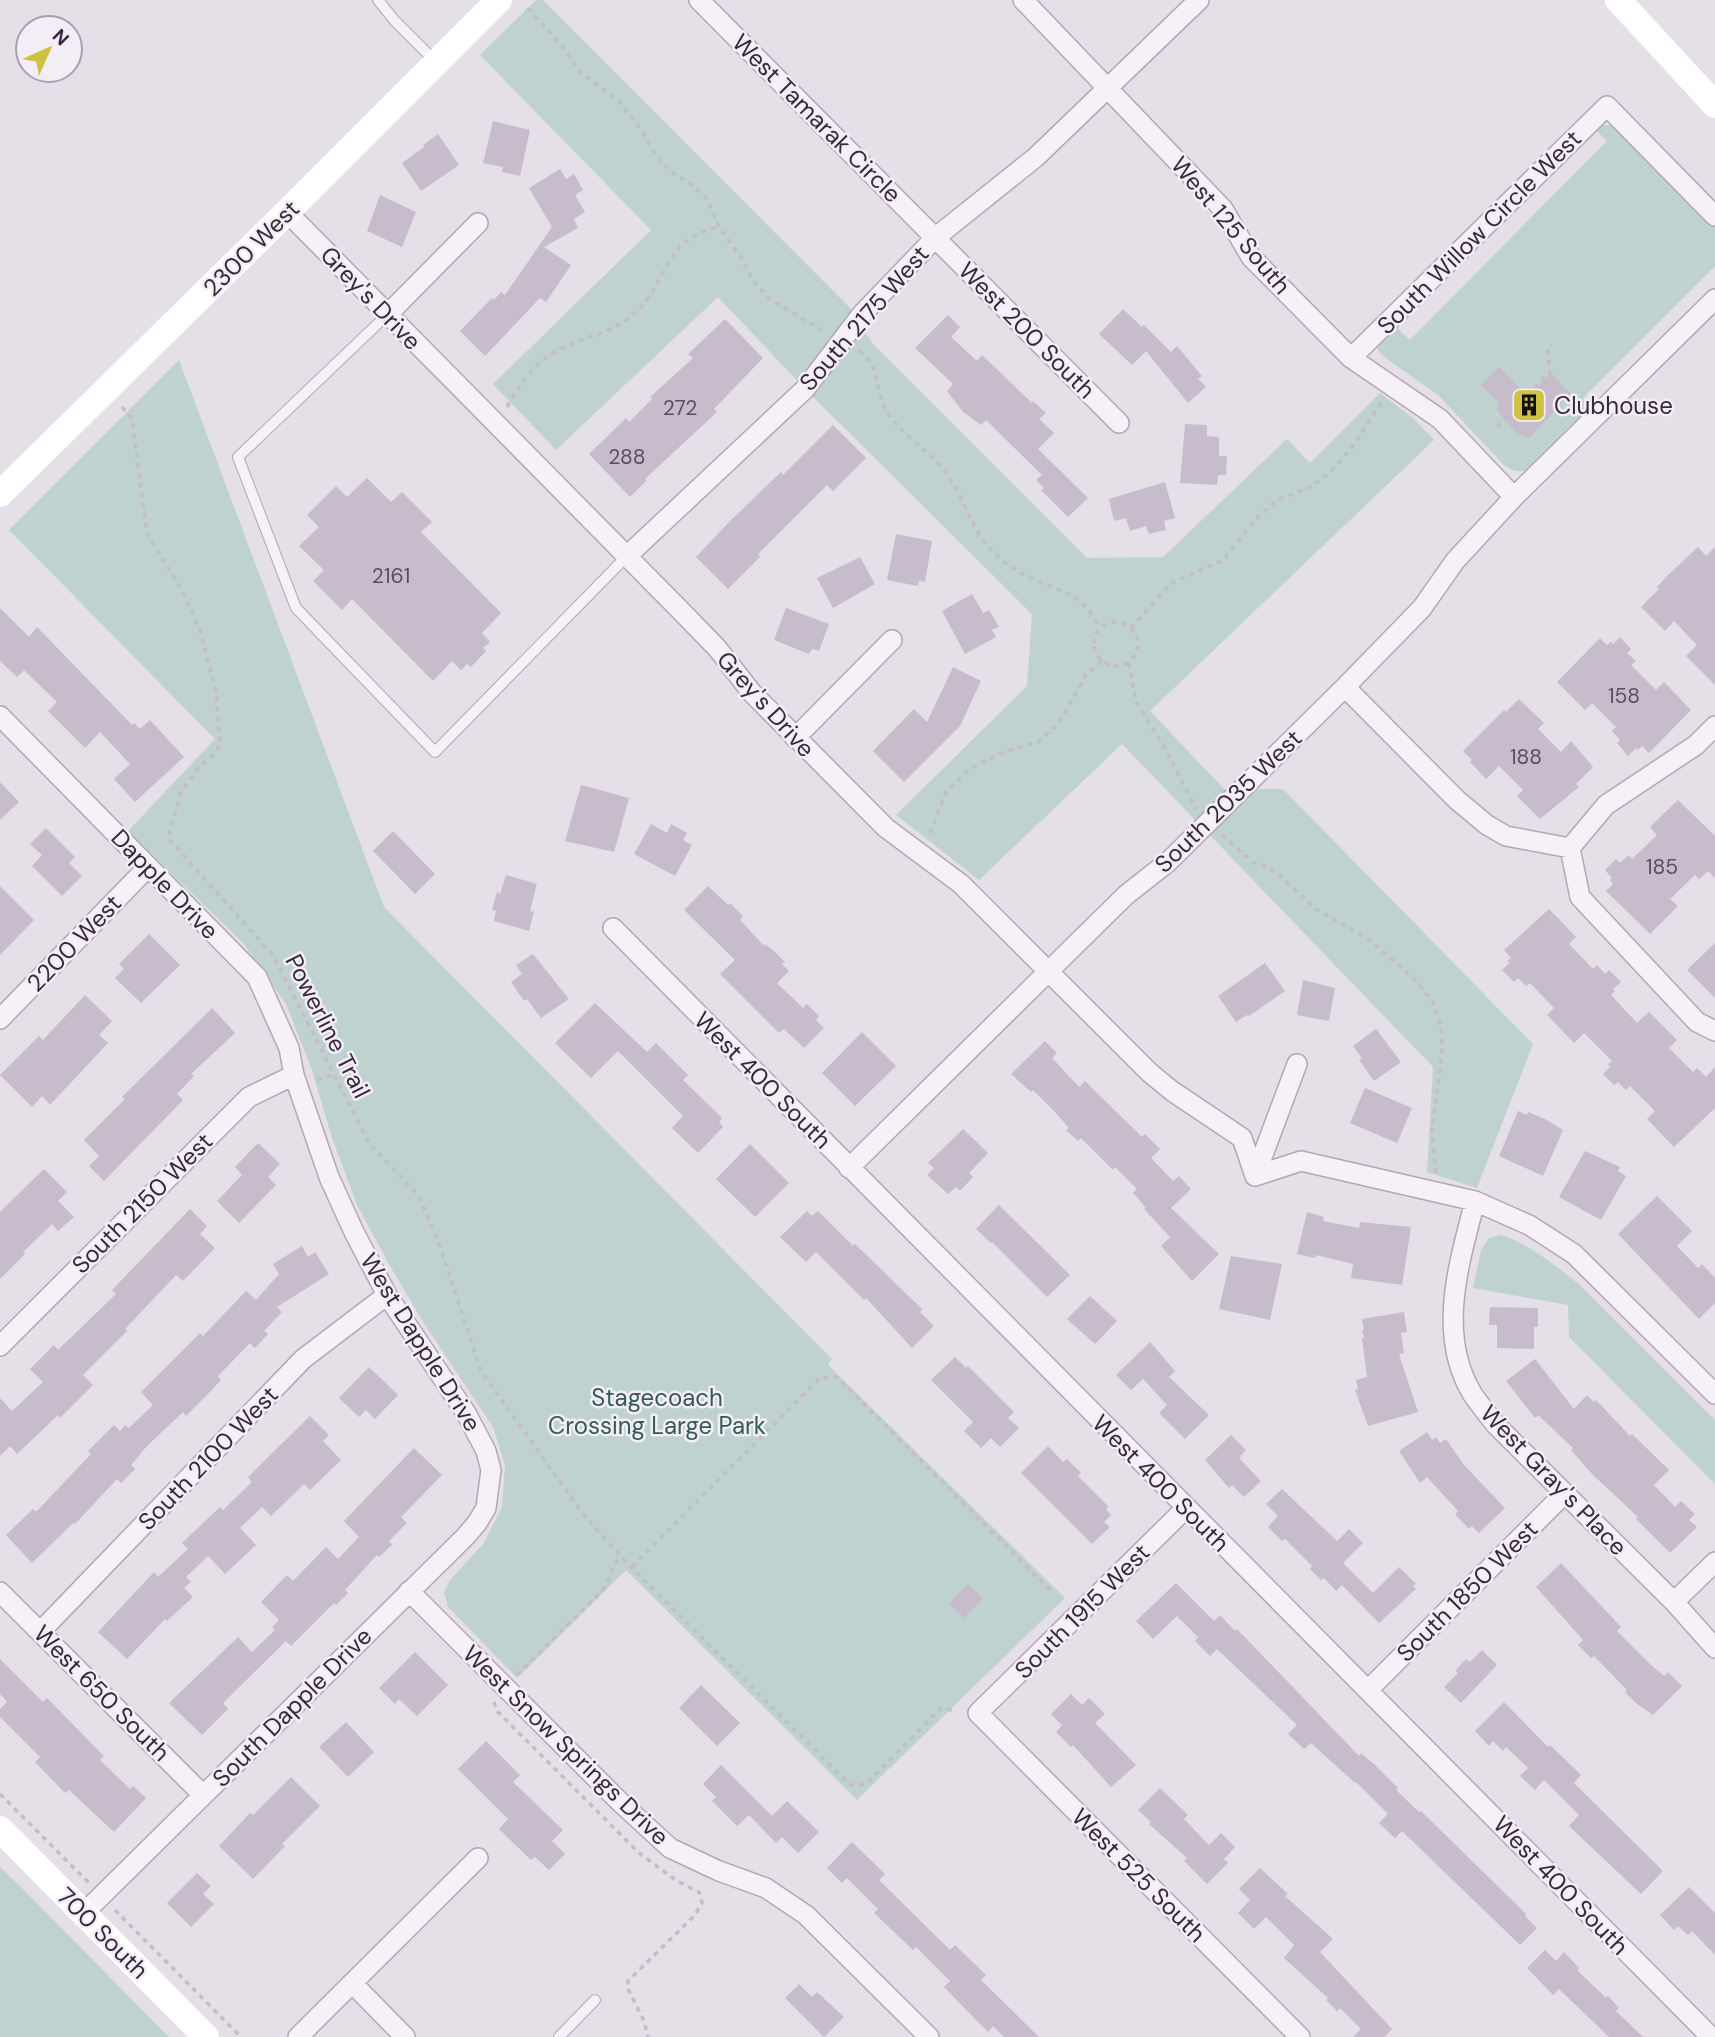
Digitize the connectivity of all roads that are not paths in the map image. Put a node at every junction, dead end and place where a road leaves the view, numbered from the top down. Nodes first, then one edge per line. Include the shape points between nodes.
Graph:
1 (378, 0) edge
2 (499, 0) edge
3 (699, 0) edge
4 (1023, 0) edge
5 (1199, 0) edge
6 (1618, 0) edge
7 (436, 62) junction
8 (1108, 86) junction
9 (1715, 105) edge
10 (287, 212) junction
11 (1715, 216) edge
12 (478, 223) dead end
13 (936, 237) junction
14 (1715, 299) edge
15 (387, 314) junction
16 (1352, 358) junction
17 (1119, 423) dead end
18 (0, 494) edge
19 (1514, 497) junction
20 (626, 556) junction
21 (892, 640) dead end
22 (1345, 687) junction
23 (0, 716) edge
24 (1715, 726) edge
25 (794, 738) junction
26 (1570, 848) junction
27 (148, 867) junction
28 (613, 928) dead end
29 (1049, 971) junction
30 (0, 1019) edge
31 (1715, 1031) edge
32 (1297, 1064) dead end
33 (294, 1075) junction
34 (849, 1168) junction
35 (1255, 1176) junction
36 (1475, 1201) junction
37 (387, 1295) junction
38 (0, 1346) edge
39 (1715, 1394) edge
40 (489, 1493) joint
41 (1564, 1494) junction
42 (1186, 1508) junction
43 (1715, 1562) edge
44 (409, 1591) junction
45 (0, 1592) edge
46 (1674, 1602) junction
47 (40, 1632) junction
48 (1715, 1648) edge
49 (1369, 1689) junction
50 (978, 1713) joint
51 (203, 1795) junction
52 (2, 1834) edge
53 (478, 1858) dead end
54 (92, 1905) junction
55 (352, 1983) junction
56 (595, 2000) dead end
57 (206, 2037) edge
58 (298, 2037) edge
59 (405, 2037) edge
60 (559, 2037) edge
61 (929, 2037) edge
62 (1300, 2037) edge
63 (1711, 2037) edge

1 - 7 lane
2 - 7 main road, 2300 West
3 - 13 street, West Tamarak Circle
4 - 8 street
5 - 8 street, South 2175 West
6 - 9 main road
7 - 10 main road, 2300 West
8 - 13 street, South 2175 West via 1036,157
8 - 16 street, West 125 South via 1223,209 1251,257
10 - 15 street, Grey's Drive
10 - 18 main road, 2300 West
11 - 16 street, South Willow Circle West via 1607,106
12 - 15 street
13 - 17 street, West 200 South
13 - 20 street, South 2175 West via 862,314 805,389
14 - 19 street, South 2035 West
15 - 20 street, Grey's Drive
15 - 20 lane via 238,457 296,608 435,752
16 - 19 street, West 125 South via 1440,419
19 - 22 street, South 2035 West via 1455,561 1422,608
20 - 25 street, Grey's Drive via 717,649
21 - 25 street
22 - 26 street via 1487,825 1506,836
22 - 29 street, South 2035 West via 1210,822
23 - 27 street, Dapple Drive
24 - 26 street via 1696,745 1606,805
25 - 29 street, Grey's Drive via 886,828 961,884
26 - 31 street via 1580,897 1697,1022
27 - 30 street, 2200 West
27 - 33 street, Dapple Drive via 257,977 289,1048
28 - 34 street, West 400 South
29 - 34 street, South 2035 West
29 - 35 street, Grey's Drive via 1150,1073 1242,1138
32 - 35 street
33 - 37 street, West Dapple Drive via 329,1177
33 - 38 street, South 2150 West via 249,1097
34 - 42 street, West 400 South
35 - 36 street via 1301,1161
36 - 39 street via 1529,1225 1574,1254
36 - 41 street, West Gray's Place via 1453,1303 1458,1362 1473,1394 1496,1424
37 - 40 street, West Dapple Drive via 479,1434 491,1470
37 - 47 street, South 2100 West via 303,1359
40 - 44 street, South Dapple Drive via 477,1523
41 - 46 street, West Gray's Place
41 - 49 street, South 1850 West
42 - 49 street, West 400 South
42 - 50 street, South 1915 West
43 - 46 street
44 - 51 street, South Dapple Drive
44 - 61 street, West Snow Springs Drive via 670,1848 766,1888 806,1914
45 - 47 street, West 650 South
46 - 48 street, West Gray's Place
47 - 51 street, West 650 South
49 - 63 street, West 400 South
50 - 62 street, West 525 South
51 - 54 street, South Dapple Drive
52 - 54 main road, 700 South
53 - 55 street
54 - 57 main road, 700 South
55 - 58 street
55 - 59 street
56 - 60 lane

